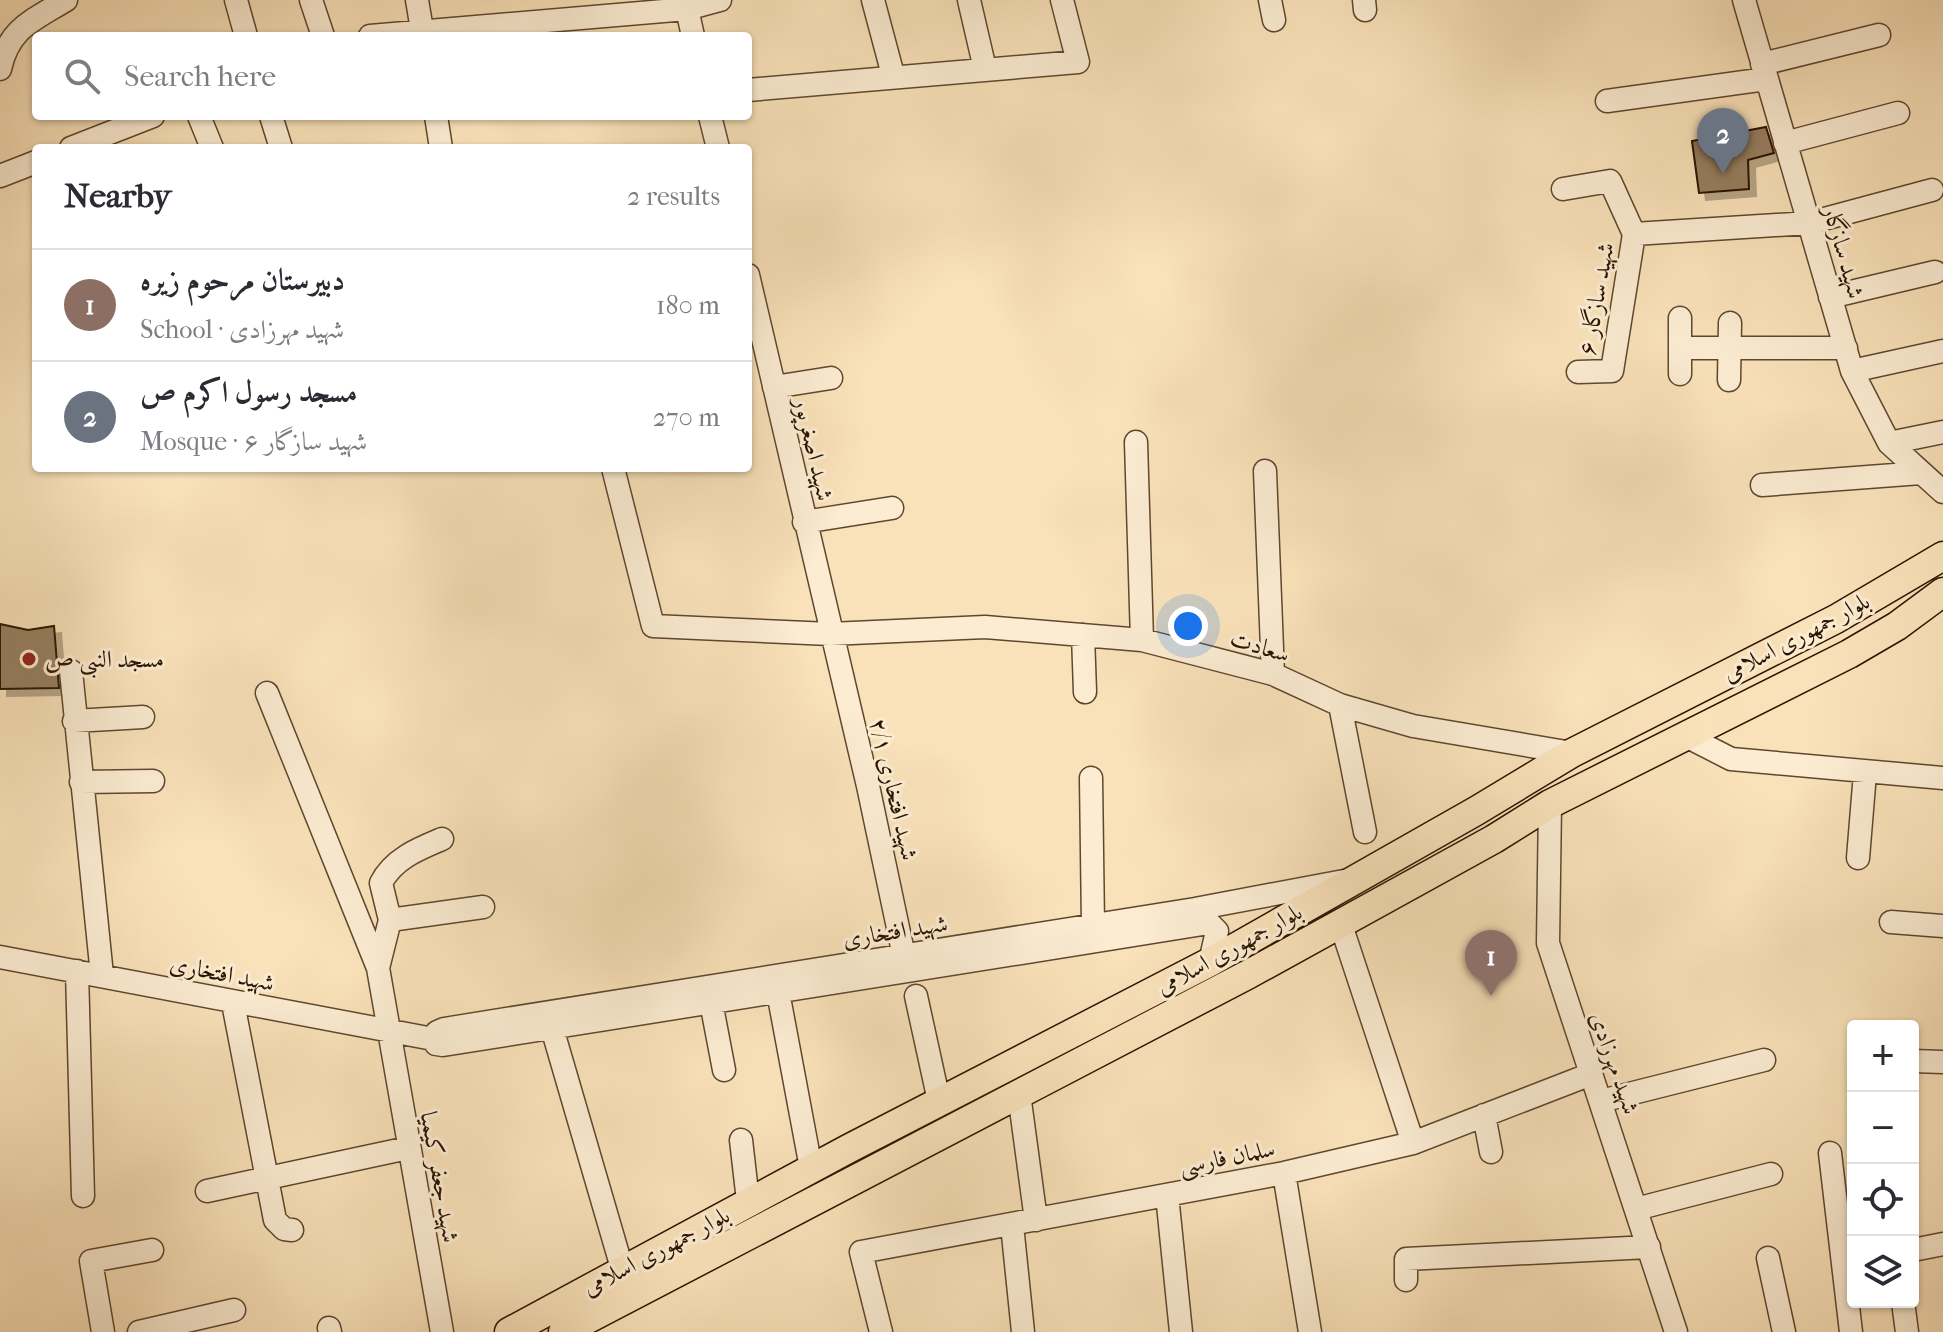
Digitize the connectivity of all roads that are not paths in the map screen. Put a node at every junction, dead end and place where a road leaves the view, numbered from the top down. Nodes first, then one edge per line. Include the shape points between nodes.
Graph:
1 (66, 0) edge
2 (236, 0) edge
3 (311, 0) edge
4 (417, 0) edge
5 (720, 0) edge
6 (873, 0) edge
7 (969, 0) edge
8 (1062, 0) edge
9 (1744, 0) edge
10 (687, 9) junction
11 (503, 30) edge
12 (245, 32) edge
13 (322, 32) edge
14 (423, 32) edge
15 (463, 32) edge
16 (692, 32) edge
17 (1879, 35) dead end
18 (1, 53) edge
19 (985, 69) junction
20 (1764, 72) junction
21 (893, 75) junction
22 (752, 90) edge
23 (1607, 101) dead end
24 (1898, 113) dead end
25 (135, 120) edge
26 (201, 120) edge
27 (272, 120) edge
28 (437, 120) edge
29 (711, 120) edge
30 (1785, 143) junction
31 (80, 144) edge
32 (210, 144) edge
33 (280, 144) edge
34 (440, 144) edge
35 (717, 144) edge
36 (32, 164) edge
37 (0, 176) edge
38 (1563, 189) dead end
39 (1932, 190) dead end
40 (1809, 223) junction
41 (1634, 234) junction
42 (1935, 272) dead end
43 (752, 293) edge
44 (1830, 297) junction
45 (1680, 318) dead end
46 (1730, 323) dead end
47 (1680, 348) junction
48 (1729, 348) junction
49 (1846, 348) junction
50 (1943, 351) edge
51 (1852, 371) junction
52 (1578, 372) dead end
53 (1680, 374) dead end
54 (831, 378) dead end
55 (1729, 380) dead end
56 (774, 387) junction
57 (1943, 432) edge
58 (1136, 442) dead end
59 (1889, 443) junction
60 (1265, 471) dead end
61 (614, 472) edge
62 (1921, 473) junction
63 (1762, 485) dead end
64 (1943, 492) edge
65 (892, 508) dead end
66 (804, 522) junction
67 (1943, 556) edge
68 (1880, 592) junction
69 (1943, 592) edge
70 (1836, 619) junction
71 (1897, 626) junction
72 (830, 634) junction
73 (1083, 635) junction
74 (1142, 640) junction
75 (1849, 654) junction
76 (71, 671) dead end
77 (1273, 674) junction
78 (1085, 692) dead end
79 (267, 693) dead end
80 (1340, 705) junction
81 (143, 717) dead end
82 (74, 721) junction
83 (1688, 737) junction
84 (1572, 753) junction
85 (1865, 773) junction
86 (1091, 778) dead end
87 (1943, 778) edge
88 (153, 781) dead end
89 (81, 782) junction
90 (1550, 804) junction
91 (1476, 811) junction
92 (1365, 832) dead end
93 (442, 839) dead end
94 (1494, 839) junction
95 (1421, 841) junction
96 (1858, 858) dead end
97 (1434, 872) junction
98 (1353, 879) junction
99 (483, 907) dead end
100 (1192, 918) junction
101 (390, 920) junction
102 (1340, 922) junction
103 (1891, 922) dead end
104 (1093, 926) junction
105 (1943, 926) edge
106 (904, 956) junction
107 (0, 957) edge
108 (1210, 962) junction
109 (378, 968) junction
110 (77, 971) junction
111 (102, 975) junction
112 (778, 992) junction
113 (916, 996) dead end
114 (711, 1002) junction
115 (233, 1003) junction
116 (552, 1028) junction
117 (387, 1031) junction
118 (439, 1034) junction
119 (1764, 1060) dead end
120 (1919, 1061) edge
121 (1943, 1062) edge
122 (724, 1070) dead end
123 (1591, 1074) junction
124 (1019, 1094) junction
125 (939, 1101) junction
126 (1601, 1101) junction
127 (1484, 1115) junction
128 (741, 1140) dead end
129 (1413, 1143) junction
130 (408, 1148) junction
131 (1491, 1152) dead end
132 (1830, 1153) dead end
133 (811, 1168) junction
134 (1284, 1173) junction
135 (1771, 1174) dead end
136 (267, 1178) junction
137 (207, 1191) dead end
138 (1167, 1195) junction
139 (83, 1196) dead end
140 (748, 1201) junction
141 (1636, 1209) junction
142 (1036, 1220) junction
143 (1012, 1225) junction
144 (292, 1230) dead end
145 (1943, 1244) edge
146 (1649, 1247) junction
147 (1919, 1249) edge
148 (152, 1250) dead end
149 (1768, 1258) dead end
150 (622, 1268) junction
151 (1406, 1270) dead end
152 (1904, 1308) edge
153 (234, 1310) dead end
154 (103, 1332) edge
155 (139, 1332) edge
156 (442, 1332) edge
157 (509, 1332) edge
158 (563, 1332) edge
159 (881, 1332) edge
160 (1023, 1332) edge
161 (1181, 1332) edge
162 (1310, 1332) edge
163 (1676, 1332) edge
164 (1784, 1332) edge
165 (1851, 1332) edge
166 (1907, 1332) edge

1 - 18 street via 20,29
2 - 12 street
3 - 13 street
4 - 14 street
5 - 10 street
6 - 21 street
7 - 19 street
8 - 19 street via 1078,62
9 - 20 street, شهید سازگار
10 - 11 street
10 - 16 street
11 - 15 street
17 - 20 street
19 - 21 street
20 - 23 street
20 - 30 street, شهید سازگار
21 - 22 street
24 - 30 street
25 - 31 street
26 - 32 street
27 - 33 street
28 - 34 street
29 - 35 street
30 - 40 street, شهید سازگار
36 - 37 street
38 - 41 street via 1610,181
39 - 40 street, شهید سازگار ۶
40 - 41 street, شهید سازگار ۶
40 - 44 street, شهید سازگار
41 - 52 street, شهید سازگار ۶ via 1612,371
42 - 44 street
43 - 56 street, شهید اصغرپور
44 - 49 street, شهید سازگار
45 - 47 street
46 - 48 street
47 - 48 street
47 - 53 street
48 - 49 street
48 - 55 street
49 - 51 street, شهید سازگار
50 - 51 street
51 - 59 street, شهید سازگار
54 - 56 street
56 - 66 street, شهید اصغرپور
57 - 59 street
58 - 74 street
59 - 62 street, شهید سازگار
60 - 77 street
61 - 72 street, سعادت via 653,626
62 - 63 street
62 - 64 street, شهید سازگار
65 - 66 street
66 - 72 street, شهید اصغرپور
67 - 68 main road, بلوار جمهوری اسلامی
68 - 70 main road, بلوار جمهوری اسلامی
68 - 71 main road via 1882,616
69 - 71 main road, بلوار جمهوری اسلامی
70 - 75 main road via 1851,625 1854,641
70 - 84 main road, بلوار جمهوری اسلامی
71 - 75 main road, بلوار جمهوری اسلامی
72 - 73 street, سعادت via 985,627
72 - 106 street, شهید افتخاری ۲/۱
73 - 74 street, سعادت
73 - 78 street
74 - 77 street, سعادت
75 - 83 main road, بلوار جمهوری اسلامی
76 - 82 street
77 - 80 street, سعادت
79 - 109 street
80 - 84 street, سعادت via 1413,726
80 - 92 street
81 - 82 street
82 - 89 street
83 - 85 street via 1731,759
83 - 90 main road, بلوار جمهوری اسلامی
84 - 91 main road, بلوار جمهوری اسلامی
85 - 87 street
85 - 96 street
86 - 104 street
88 - 89 street
89 - 111 street
90 - 94 main road, بلوار جمهوری اسلامی
90 - 123 street, شهید مهرزادی via 1548,943
91 - 94 main road via 1474,832
91 - 95 main road, بلوار جمهوری اسلامی
93 - 101 street via 387,870 381,883
94 - 97 main road, بلوار جمهوری اسلامی
95 - 97 main road via 1433,842 1441,851
95 - 98 main road, بلوار جمهوری اسلامی
97 - 102 main road, بلوار جمهوری اسلامی
98 - 100 street, شهید افتخاری
98 - 108 main road, بلوار جمهوری اسلامی
99 - 101 street
100 - 104 street, شهید افتخاری
100 - 108 street via 1217,931
100 - 112 street
101 - 109 street
102 - 124 main road, بلوار جمهوری اسلامی
102 - 129 street
103 - 105 street
104 - 106 street, شهید افتخاری
106 - 118 street, شهید افتخاری
107 - 110 street, شهید افتخاری
108 - 125 main road, بلوار جمهوری اسلامی
109 - 117 street, شهید جعفر کیمیا
110 - 111 street, شهید افتخاری
110 - 139 street
111 - 115 street, شهید افتخاری
112 - 114 street
112 - 133 street
113 - 125 street
114 - 116 street
114 - 122 street
115 - 117 street, شهید افتخاری
115 - 136 street
116 - 118 street via 443,1045
116 - 150 street
117 - 118 street, شهید افتخاری
117 - 130 street, شهید جعفر کیمیا
119 - 126 street
120 - 121 street
123 - 126 street, شهید مهرزادی
123 - 127 street, سلمان فارسی
124 - 142 street
124 - 158 main road, بلوار جمهوری اسلامی
125 - 133 main road, بلوار جمهوری اسلامی
126 - 141 street, شهید مهرزادی
127 - 129 street, سلمان فارسی
127 - 131 street
128 - 140 street
129 - 134 street, سلمان فارسی
130 - 136 street
130 - 156 street, شهید جعفر کیمیا
132 - 165 street
133 - 140 main road, بلوار جمهوری اسلامی
134 - 138 street, سلمان فارسی
134 - 162 street
135 - 141 street
136 - 137 street
136 - 144 street via 275,1220
138 - 142 street, سلمان فارسی
138 - 161 street
140 - 150 main road, بلوار جمهوری اسلامی
141 - 146 street, شهید مهرزادی
142 - 143 street, سلمان فارسی
143 - 159 street, سلمان فارسی via 861,1252
143 - 160 street
145 - 147 street
146 - 151 street
146 - 163 street, شهید مهرزادی
148 - 154 street via 91,1261
149 - 164 street
150 - 157 main road, بلوار جمهوری اسلامی
152 - 166 street
153 - 155 street

